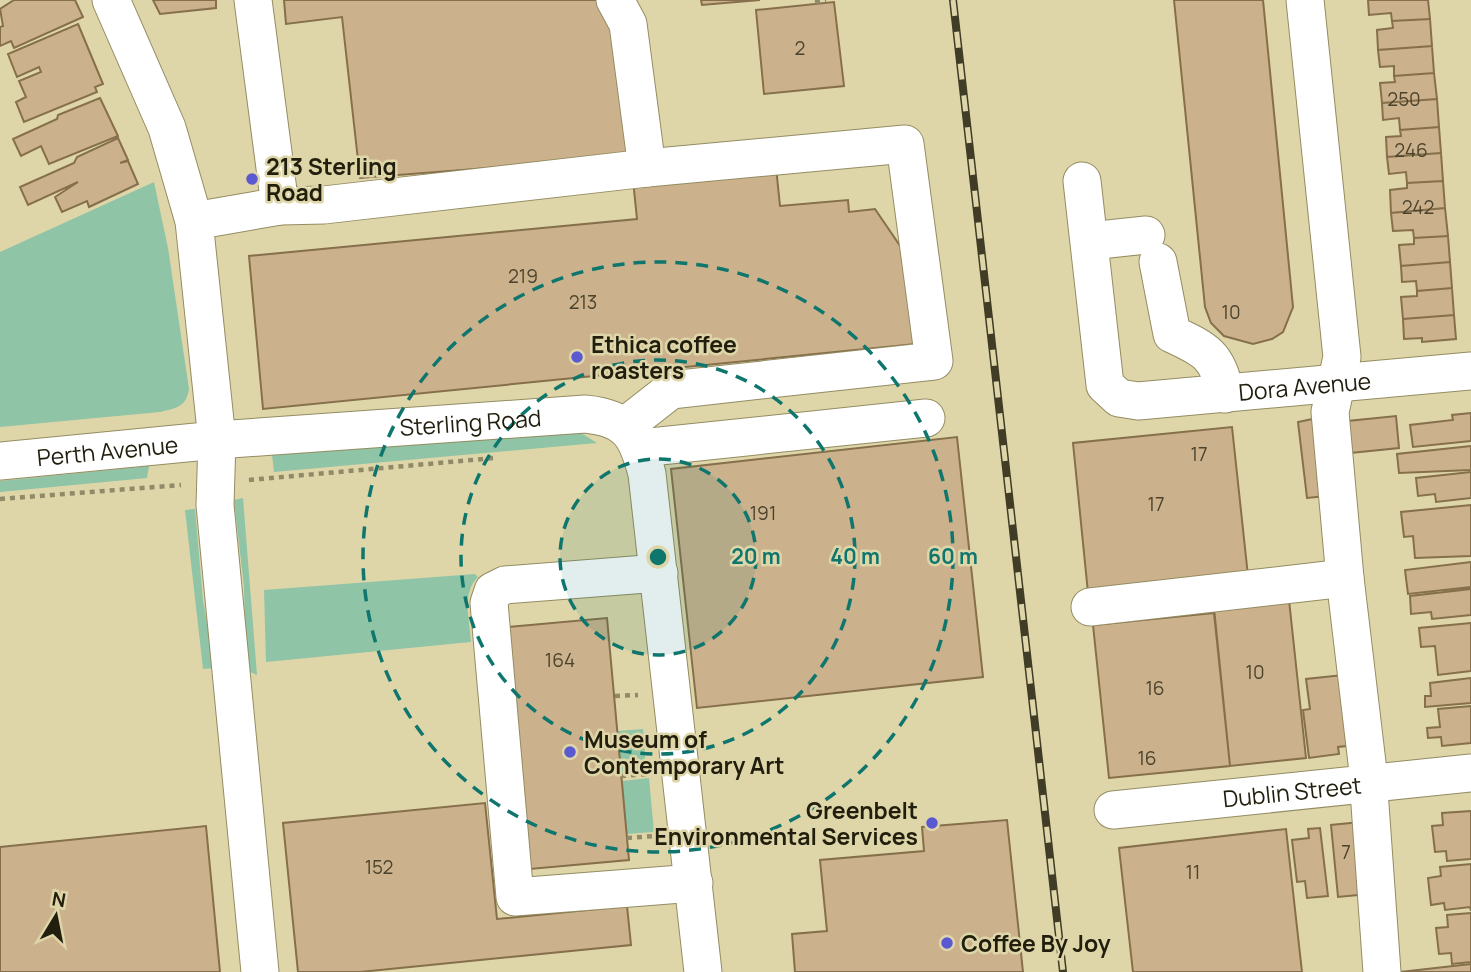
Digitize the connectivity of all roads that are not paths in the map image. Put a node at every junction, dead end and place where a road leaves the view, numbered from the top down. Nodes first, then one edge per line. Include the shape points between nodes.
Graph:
1 (111, 0) edge
2 (253, 0) edge
3 (615, 0) edge
4 (1305, 0) edge
5 (647, 168) junction
6 (1082, 181) dead end
7 (280, 206) junction
8 (194, 221) junction
9 (1090, 241) junction
10 (1471, 371) edge
11 (1335, 383) junction
12 (1225, 394) junction
13 (926, 418) dead end
14 (633, 437) junction
15 (217, 440) junction
16 (0, 461) edge
17 (659, 573) junction
18 (1345, 578) junction
19 (1090, 607) dead end
20 (1471, 773) edge
21 (1368, 784) junction
22 (1113, 810) dead end
23 (694, 883) junction
24 (260, 972) edge
25 (702, 972) edge
26 (1382, 972) edge

1 - 8 street via 166,128
2 - 7 street
3 - 5 street via 628,24
4 - 11 street via 1342,357
5 - 7 street via 324,205
5 - 14 street via 905,144 934,361 671,390
6 - 9 street
7 - 8 street
8 - 15 street
9 - 12 street via 1152,248 1172,334 1203,347 1222,370
9 - 12 street, Dora Avenue via 1105,385 1119,398 1138,401
10 - 11 street, Dora Avenue
11 - 12 street, Dora Avenue
11 - 18 street via 1330,412
13 - 14 street
14 - 15 street, Sterling Road via 610,418 585,414
14 - 17 street via 647,474
15 - 16 street, Perth Avenue
15 - 24 street via 216,482
17 - 23 street
17 - 23 street via 505,585 493,591 489,603 515,897
18 - 19 street
18 - 21 street
20 - 21 street, Dublin Street
21 - 22 street, Dublin Street
21 - 26 street
23 - 25 street

